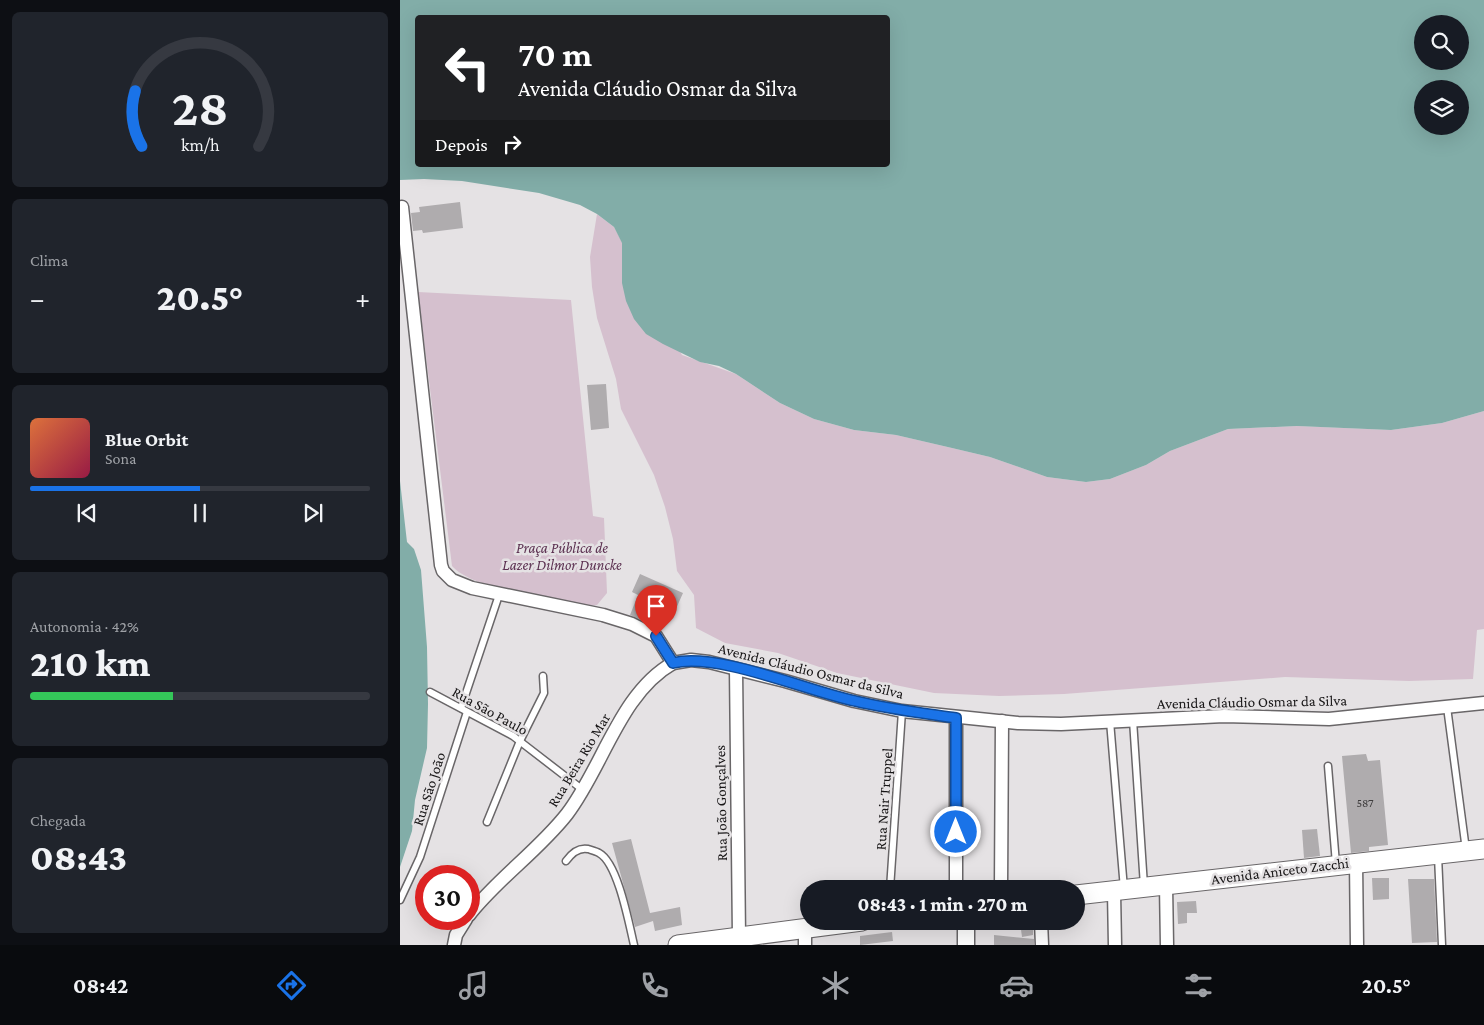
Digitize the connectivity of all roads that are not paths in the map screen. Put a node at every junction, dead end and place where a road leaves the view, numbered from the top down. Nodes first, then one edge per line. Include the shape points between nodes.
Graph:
1 (402, 207) dead end
2 (500, 595) junction
3 (673, 663) junction
4 (736, 669) junction
5 (543, 676) dead end
6 (430, 692) dead end
7 (1484, 703) edge
8 (1447, 707) junction
9 (464, 710) junction
10 (902, 711) junction
11 (956, 718) junction
12 (1133, 720) junction
13 (1002, 721) junction
14 (1110, 721) junction
15 (520, 741) junction
16 (1328, 766) dead end
17 (583, 790) junction
18 (487, 822) dead end
19 (1475, 850) edge
20 (1438, 855) junction
21 (566, 861) dead end
22 (1356, 862) junction
23 (1336, 865) junction
24 (891, 880) edge
25 (956, 880) edge
26 (1001, 880) edge
27 (1166, 884) junction
28 (1144, 888) junction
29 (1119, 891) junction
30 (1085, 894) edge
31 (400, 900) edge
32 (480, 904) edge
33 (459, 930) edge
34 (832, 930) edge
35 (966, 930) edge
36 (1041, 930) edge
37 (739, 937) junction
38 (805, 938) edge
39 (703, 943) edge
40 (454, 945) edge
41 (634, 945) edge
42 (678, 945) edge
43 (966, 945) edge
44 (1042, 945) edge
45 (1115, 945) edge
46 (1167, 945) edge
47 (1357, 945) edge
48 (1442, 945) edge

1 - 2 street via 440,560 443,571 452,580
2 - 3 street via 632,624 656,636
2 - 9 lane, Rua São João
3 - 4 street, Avenida Cláudio Osmar da Silva via 700,660
3 - 17 street, Rua Beira Rio Mar via 640,691
4 - 10 street, Avenida Cláudio Osmar da Silva
4 - 37 street, Rua João Gonçalves
5 - 15 lane via 544,693
6 - 9 lane, Rua São Paulo
7 - 8 street, Avenida Cláudio Osmar da Silva
8 - 12 street, Avenida Cláudio Osmar da Silva via 1329,719 1224,716
8 - 19 lane
9 - 15 lane, Rua São Paulo
9 - 31 lane, Rua São João via 426,840
10 - 11 street, Avenida Cláudio Osmar da Silva
10 - 24 lane, Rua Nair Truppel
11 - 13 street, Avenida Cláudio Osmar da Silva
11 - 25 street
12 - 14 street, Avenida Cláudio Osmar da Silva
12 - 28 lane
13 - 14 street, Avenida Cláudio Osmar da Silva via 1061,724
13 - 26 street
14 - 29 lane
15 - 17 lane, Rua São Paulo
15 - 18 lane
16 - 23 lane
17 - 32 street, Rua Beira Rio Mar via 557,825
19 - 20 main road, Avenida Aniceto Zacchi
20 - 22 main road, Avenida Aniceto Zacchi
20 - 48 lane
21 - 41 lane via 572,852 584,848 600,853 610,866 625,906
22 - 23 main road, Avenida Aniceto Zacchi
22 - 47 street
23 - 27 main road, Avenida Aniceto Zacchi
27 - 28 main road, Avenida Aniceto Zacchi
27 - 46 street
28 - 29 main road, Avenida Aniceto Zacchi
29 - 30 main road, Avenida Aniceto Zacchi
29 - 45 street
33 - 40 street
34 - 38 main road
35 - 43 street
36 - 44 street
37 - 38 main road
37 - 39 main road
39 - 42 main road

